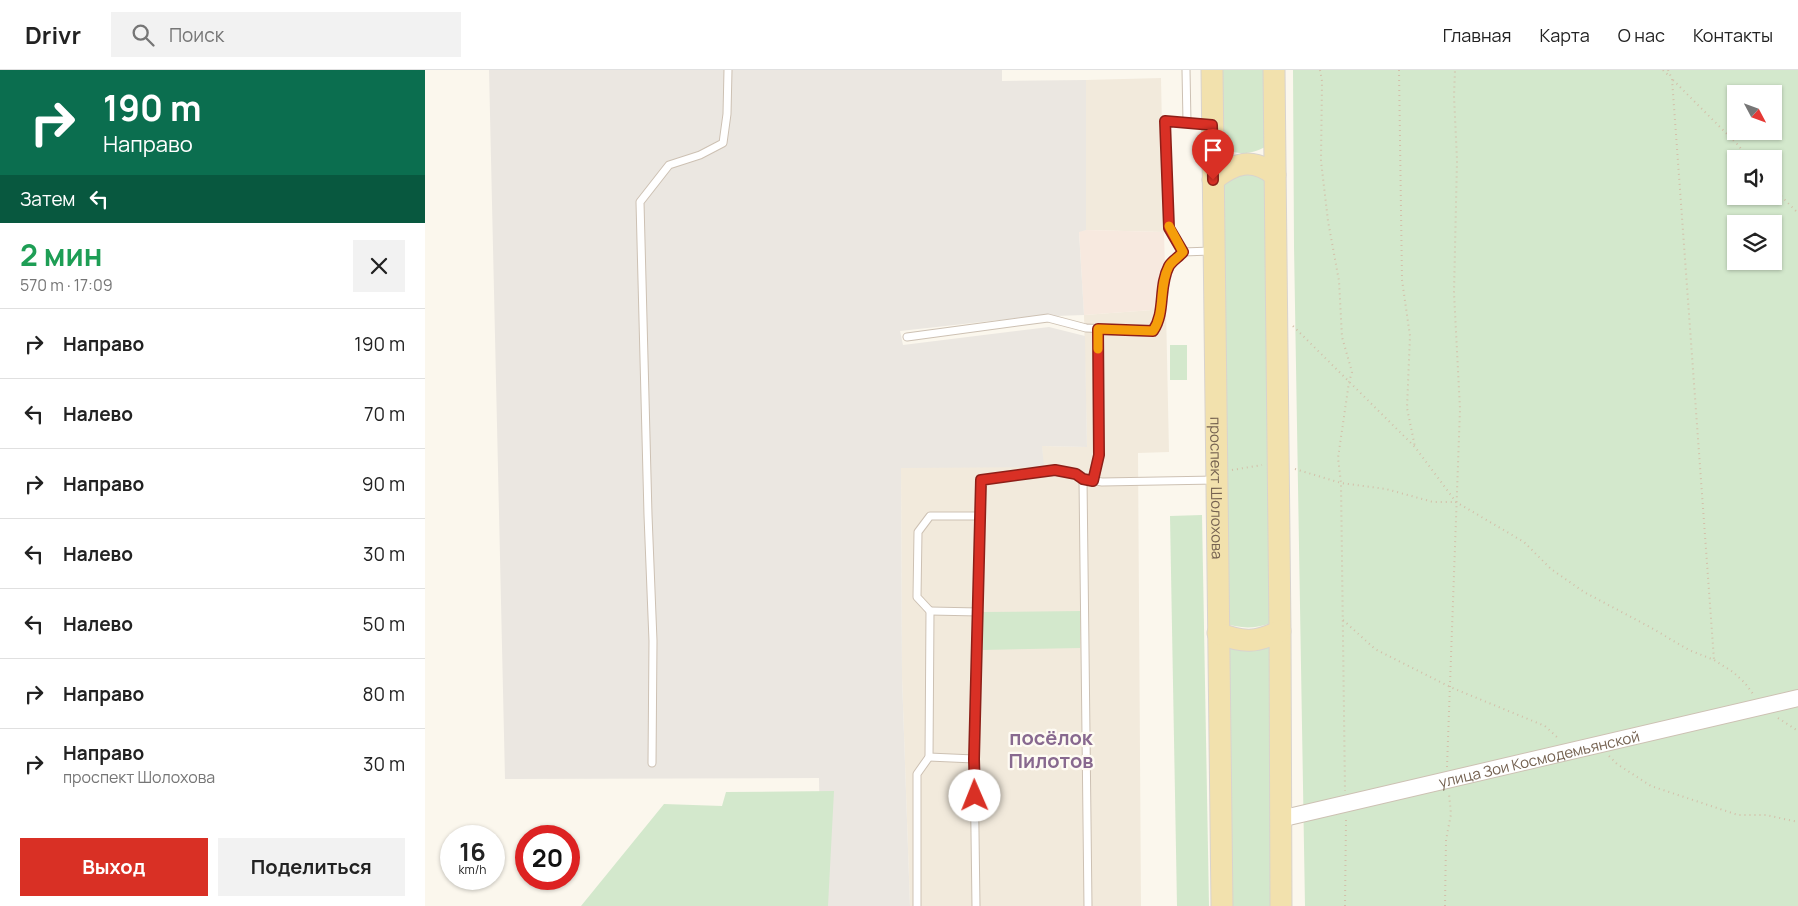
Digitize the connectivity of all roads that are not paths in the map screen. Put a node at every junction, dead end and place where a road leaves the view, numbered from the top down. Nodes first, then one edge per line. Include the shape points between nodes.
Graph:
1 (728, 70) edge
2 (1186, 70) edge
3 (1212, 70) edge
4 (1274, 70) edge
5 (1187, 122) junction
6 (1212, 125) junction
7 (1275, 146) junction
8 (1213, 147) junction
9 (1275, 175) junction
10 (1213, 180) junction
11 (1214, 251) junction
12 (1183, 252) junction
13 (1098, 329) junction
14 (907, 337) dead end
15 (1216, 477) junction
16 (1083, 479) junction
17 (1093, 481) junction
18 (981, 516) junction
19 (930, 611) junction
20 (979, 612) junction
21 (1280, 631) junction
22 (1218, 633) junction
23 (1798, 698) edge
24 (929, 757) junction
25 (974, 759) junction
26 (652, 763) dead end
27 (1280, 819) junction
28 (917, 906) edge
29 (976, 906) edge
30 (1088, 906) edge
31 (1222, 906) edge
32 (1281, 906) edge

1 - 26 lane via 723,143 701,155 669,165 640,202 653,641
2 - 5 lane
3 - 6 main road, проспект Шолохова
4 - 7 main road
5 - 6 lane
5 - 12 lane via 1165,121 1169,228
6 - 8 main road, проспект Шолохова
7 - 8 main road via 1265,153 1243,158 1223,154
7 - 9 main road
8 - 10 main road, проспект Шолохова
9 - 10 main road via 1266,168 1238,165
9 - 21 main road
10 - 11 main road, проспект Шолохова
11 - 12 lane
11 - 15 main road, проспект Шолохова
12 - 13 lane via 1169,265 1159,322 1153,331
13 - 14 lane via 1048,318
13 - 17 lane via 1099,455
15 - 17 lane
15 - 22 main road, проспект Шолохова
16 - 17 lane
16 - 18 lane via 1076,474 1055,470 981,480
16 - 30 lane
18 - 19 lane via 929,516 918,532 917,597
18 - 20 lane
19 - 20 lane
19 - 24 lane
20 - 25 lane
21 - 22 main road via 1257,640 1242,641
21 - 27 main road
22 - 31 main road, проспект Шолохова
23 - 27 street, улица Зои Космодемьянской
24 - 25 lane
24 - 28 lane via 917,774
25 - 29 lane
27 - 32 main road

